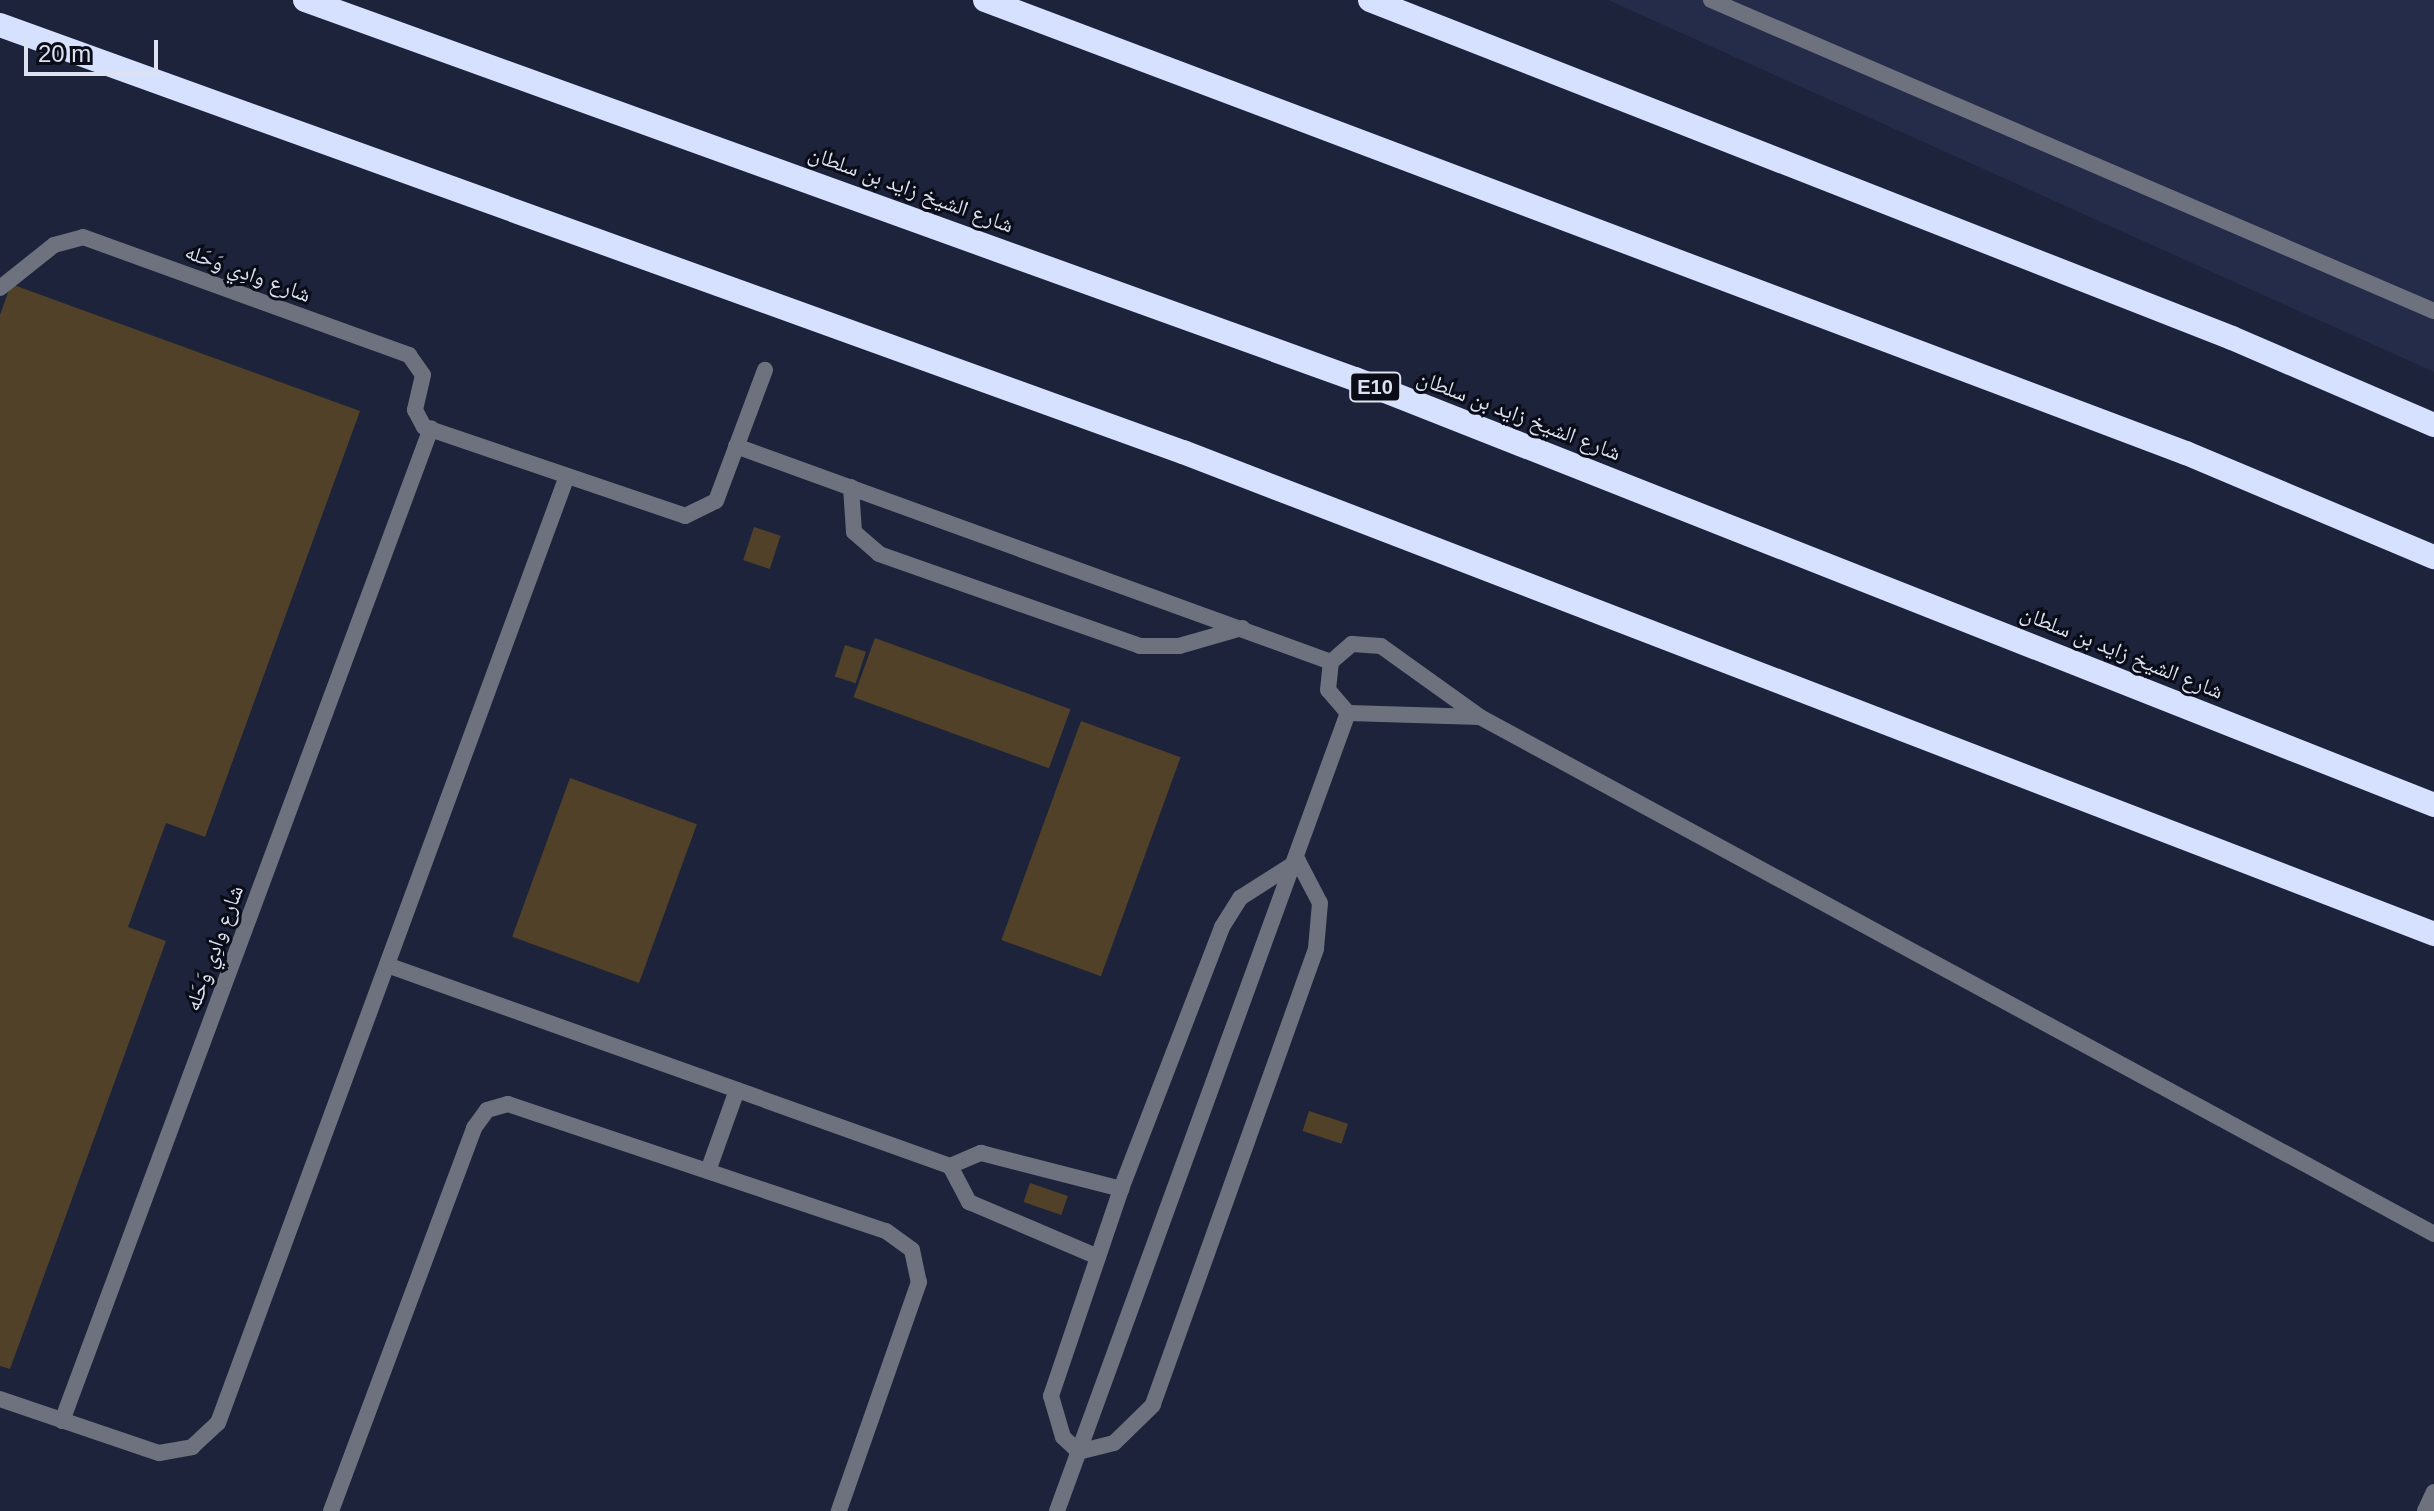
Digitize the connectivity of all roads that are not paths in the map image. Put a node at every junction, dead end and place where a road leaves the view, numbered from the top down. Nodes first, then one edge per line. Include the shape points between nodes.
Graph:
1 (305, 0) edge
2 (985, 0) edge
3 (1370, 0) edge
4 (1711, 0) edge
5 (0, 25) edge
6 (0, 288) edge
7 (2434, 311) edge
8 (765, 370) dead end
9 (2434, 425) edge
10 (431, 428) junction
11 (736, 446) junction
12 (567, 476) junction
13 (851, 487) junction
14 (2434, 557) edge
15 (1242, 628) junction
16 (1331, 662) junction
17 (1348, 713) junction
18 (1480, 717) junction
19 (2434, 805) edge
20 (1298, 861) junction
21 (2434, 934) edge
22 (387, 965) junction
23 (737, 1090) junction
24 (950, 1166) junction
25 (708, 1171) junction
26 (1121, 1189) junction
27 (2434, 1234) edge
28 (1098, 1257) junction
29 (0, 1399) edge
30 (62, 1421) junction
31 (1079, 1452) junction
32 (2434, 1492) edge
33 (331, 1511) edge
34 (839, 1511) edge
35 (1057, 1511) edge
36 (2425, 1511) edge

1 - 19 highway, شارع الشيخ زايد بن سلطان / E10 via 1355,379
2 - 14 highway via 2171,447
3 - 9 highway via 2232,338
4 - 7 street
5 - 21 highway via 1183,452
6 - 10 street, شارع وادِي وَحَله via 54,245 83,237 409,355 423,375 416,418
8 - 11 street
10 - 12 street
10 - 30 street, شارع وادِي وَحَله
11 - 12 street via 716,501 697,515
11 - 13 street
12 - 22 street
13 - 15 street
13 - 15 street via 854,532 893,559 1140,646 1179,646
15 - 16 street
16 - 17 street via 1328,690
16 - 18 street via 1352,644 1381,646
17 - 18 street
17 - 20 street
18 - 27 street
20 - 26 street via 1240,898 1222,927
20 - 31 street
20 - 31 street via 1320,903 1316,949 1153,1405 1114,1443
22 - 23 street
22 - 30 street via 218,1423 192,1447 159,1453
23 - 24 street
23 - 25 street
24 - 26 street via 993,1155
24 - 28 street via 969,1202
25 - 33 street via 508,1104 487,1110
25 - 34 street via 886,1231 915,1258 919,1282
26 - 28 street
28 - 31 street via 1051,1396 1063,1437
29 - 30 street
31 - 35 street
32 - 36 street

